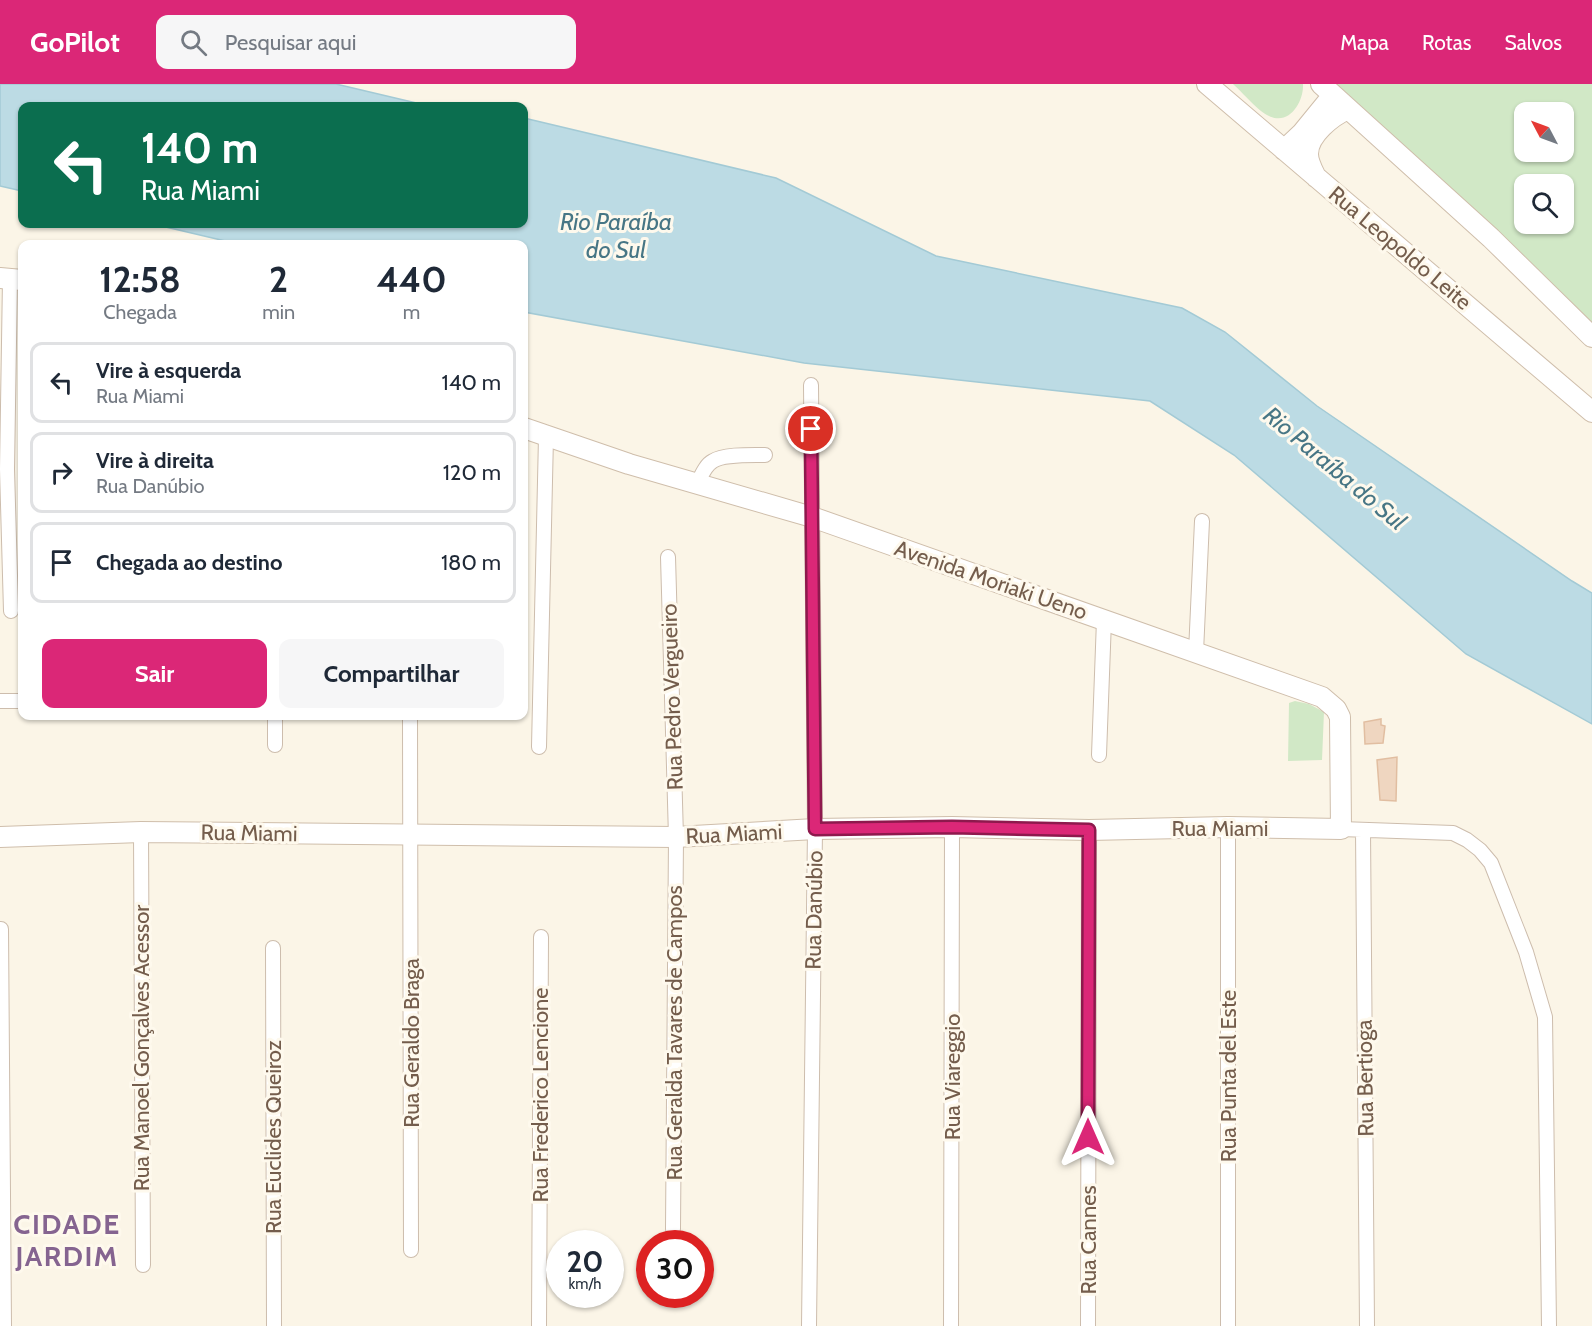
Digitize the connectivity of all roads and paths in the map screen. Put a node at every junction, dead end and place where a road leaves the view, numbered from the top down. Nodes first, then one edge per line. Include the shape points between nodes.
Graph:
1 (1207, 84) edge
2 (1327, 89) edge
3 (1348, 109) junction
4 (1309, 144) junction
5 (1287, 152) junction
6 (1316, 177) junction
7 (11, 279) edge
8 (1592, 337) edge
9 (811, 385) dead end
10 (1592, 412) edge
11 (528, 430) edge
12 (546, 437) junction
13 (765, 454) dead end
14 (697, 484) junction
15 (812, 517) junction
16 (1202, 521) dead end
17 (668, 557) dead end
18 (11, 611) dead end
19 (1104, 620) junction
20 (1196, 652) junction
21 (0, 701) edge
22 (18, 701) edge
23 (275, 720) edge
24 (410, 720) edge
25 (275, 745) dead end
26 (539, 747) dead end
27 (1099, 755) dead end
28 (952, 827) junction
29 (1228, 827) junction
30 (815, 829) junction
31 (1341, 829) junction
32 (1089, 830) junction
33 (1363, 830) junction
34 (141, 832) junction
35 (410, 836) junction
36 (0, 837) edge
37 (676, 837) junction
38 (2, 929) dead end
39 (541, 937) dead end
40 (273, 948) dead end
41 (673, 1228) dead end
42 (411, 1250) dead end
43 (143, 1265) dead end
44 (4, 1326) edge
45 (273, 1326) edge
46 (539, 1326) edge
47 (809, 1326) edge
48 (951, 1326) edge
49 (1088, 1326) edge
50 (1228, 1326) edge
51 (1367, 1326) edge
52 (1549, 1326) edge

1 - 5 street, Rua Leopoldo Leite
2 - 3 street
2 - 5 street
3 - 4 street via 1331,119
3 - 8 street via 1491,238
4 - 5 street
4 - 6 street via 1309,162
5 - 6 street, Rua Leopoldo Leite
6 - 10 street, Rua Leopoldo Leite
7 - 18 street via 7,470
9 - 15 street, Rua Danúbio
11 - 12 street, Avenida Moriaki Ueno
12 - 14 street, Avenida Moriaki Ueno
12 - 26 street
13 - 14 street via 713,460
14 - 15 street, Avenida Moriaki Ueno
15 - 19 street, Avenida Moriaki Ueno
15 - 30 street, Rua Danúbio
16 - 20 street
17 - 37 street, Rua Pedro Vergueiro
19 - 20 street, Avenida Moriaki Ueno
19 - 27 street
20 - 31 street, Avenida Moriaki Ueno via 1322,697 1336,709 1340,717
21 - 22 street
23 - 25 street
24 - 35 street, Rua Geraldo Braga
28 - 30 street, Rua Miami
28 - 32 street, Rua Miami
28 - 48 street, Rua Viareggio
29 - 31 street, Rua Miami
29 - 32 street, Rua Miami
29 - 50 street, Rua Punta del Este
30 - 37 street, Rua Miami
30 - 47 street, Rua Danúbio
31 - 33 street, Rua Miami
32 - 49 street, Rua Cannes
33 - 51 street, Rua Bertioga
33 - 52 street, Rua Miami via 1453,834 1467,840 1491,863 1526,952 1545,1017
34 - 35 street, Rua Miami
34 - 36 street, Rua Miami
34 - 43 street, Rua Manoel Gonçalves Acessor
35 - 37 street, Rua Miami
35 - 42 street, Rua Geraldo Braga
37 - 41 street, Rua Geralda Tavares de Campos
38 - 44 street
39 - 46 street, Rua Frederico Lencione
40 - 45 street, Rua Euclides Queiroz

